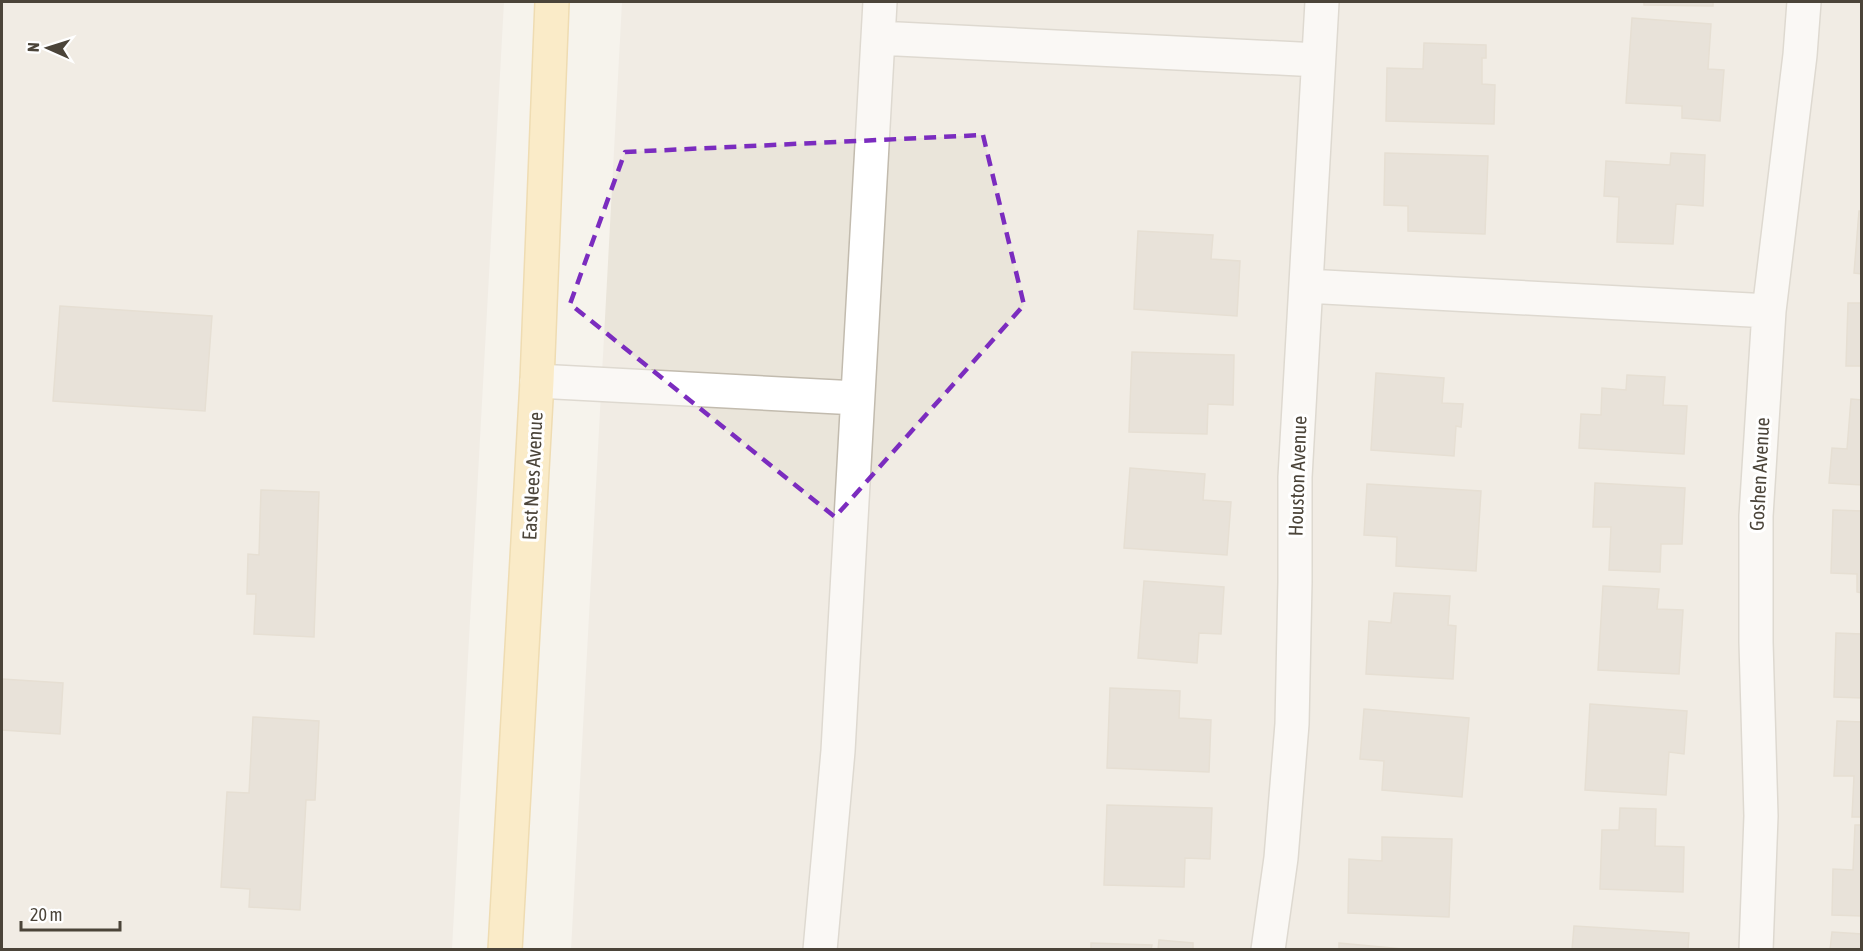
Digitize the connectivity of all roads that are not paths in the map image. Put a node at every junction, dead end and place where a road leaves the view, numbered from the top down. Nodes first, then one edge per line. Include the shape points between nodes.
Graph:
1 (552, 2) edge
2 (880, 2) edge
3 (1322, 2) edge
4 (1804, 2) edge
5 (878, 38) junction
6 (1318, 60) junction
7 (1306, 286) junction
8 (1769, 311) junction
9 (537, 381) junction
10 (857, 398) junction
11 (505, 950) edge
12 (820, 950) edge
13 (1268, 950) edge
14 (1756, 950) edge

1 - 9 main road, East Nees Avenue
2 - 5 street
3 - 6 street, Houston Avenue
4 - 8 street, Goshen Avenue
5 - 6 street
5 - 10 street
6 - 7 street, Houston Avenue
7 - 8 street
7 - 13 street, Houston Avenue via 1295,477 1292,724 1281,858
8 - 14 street, Goshen Avenue via 1756,516 1761,816
9 - 10 street
9 - 11 main road, East Nees Avenue
10 - 12 street via 838,751

